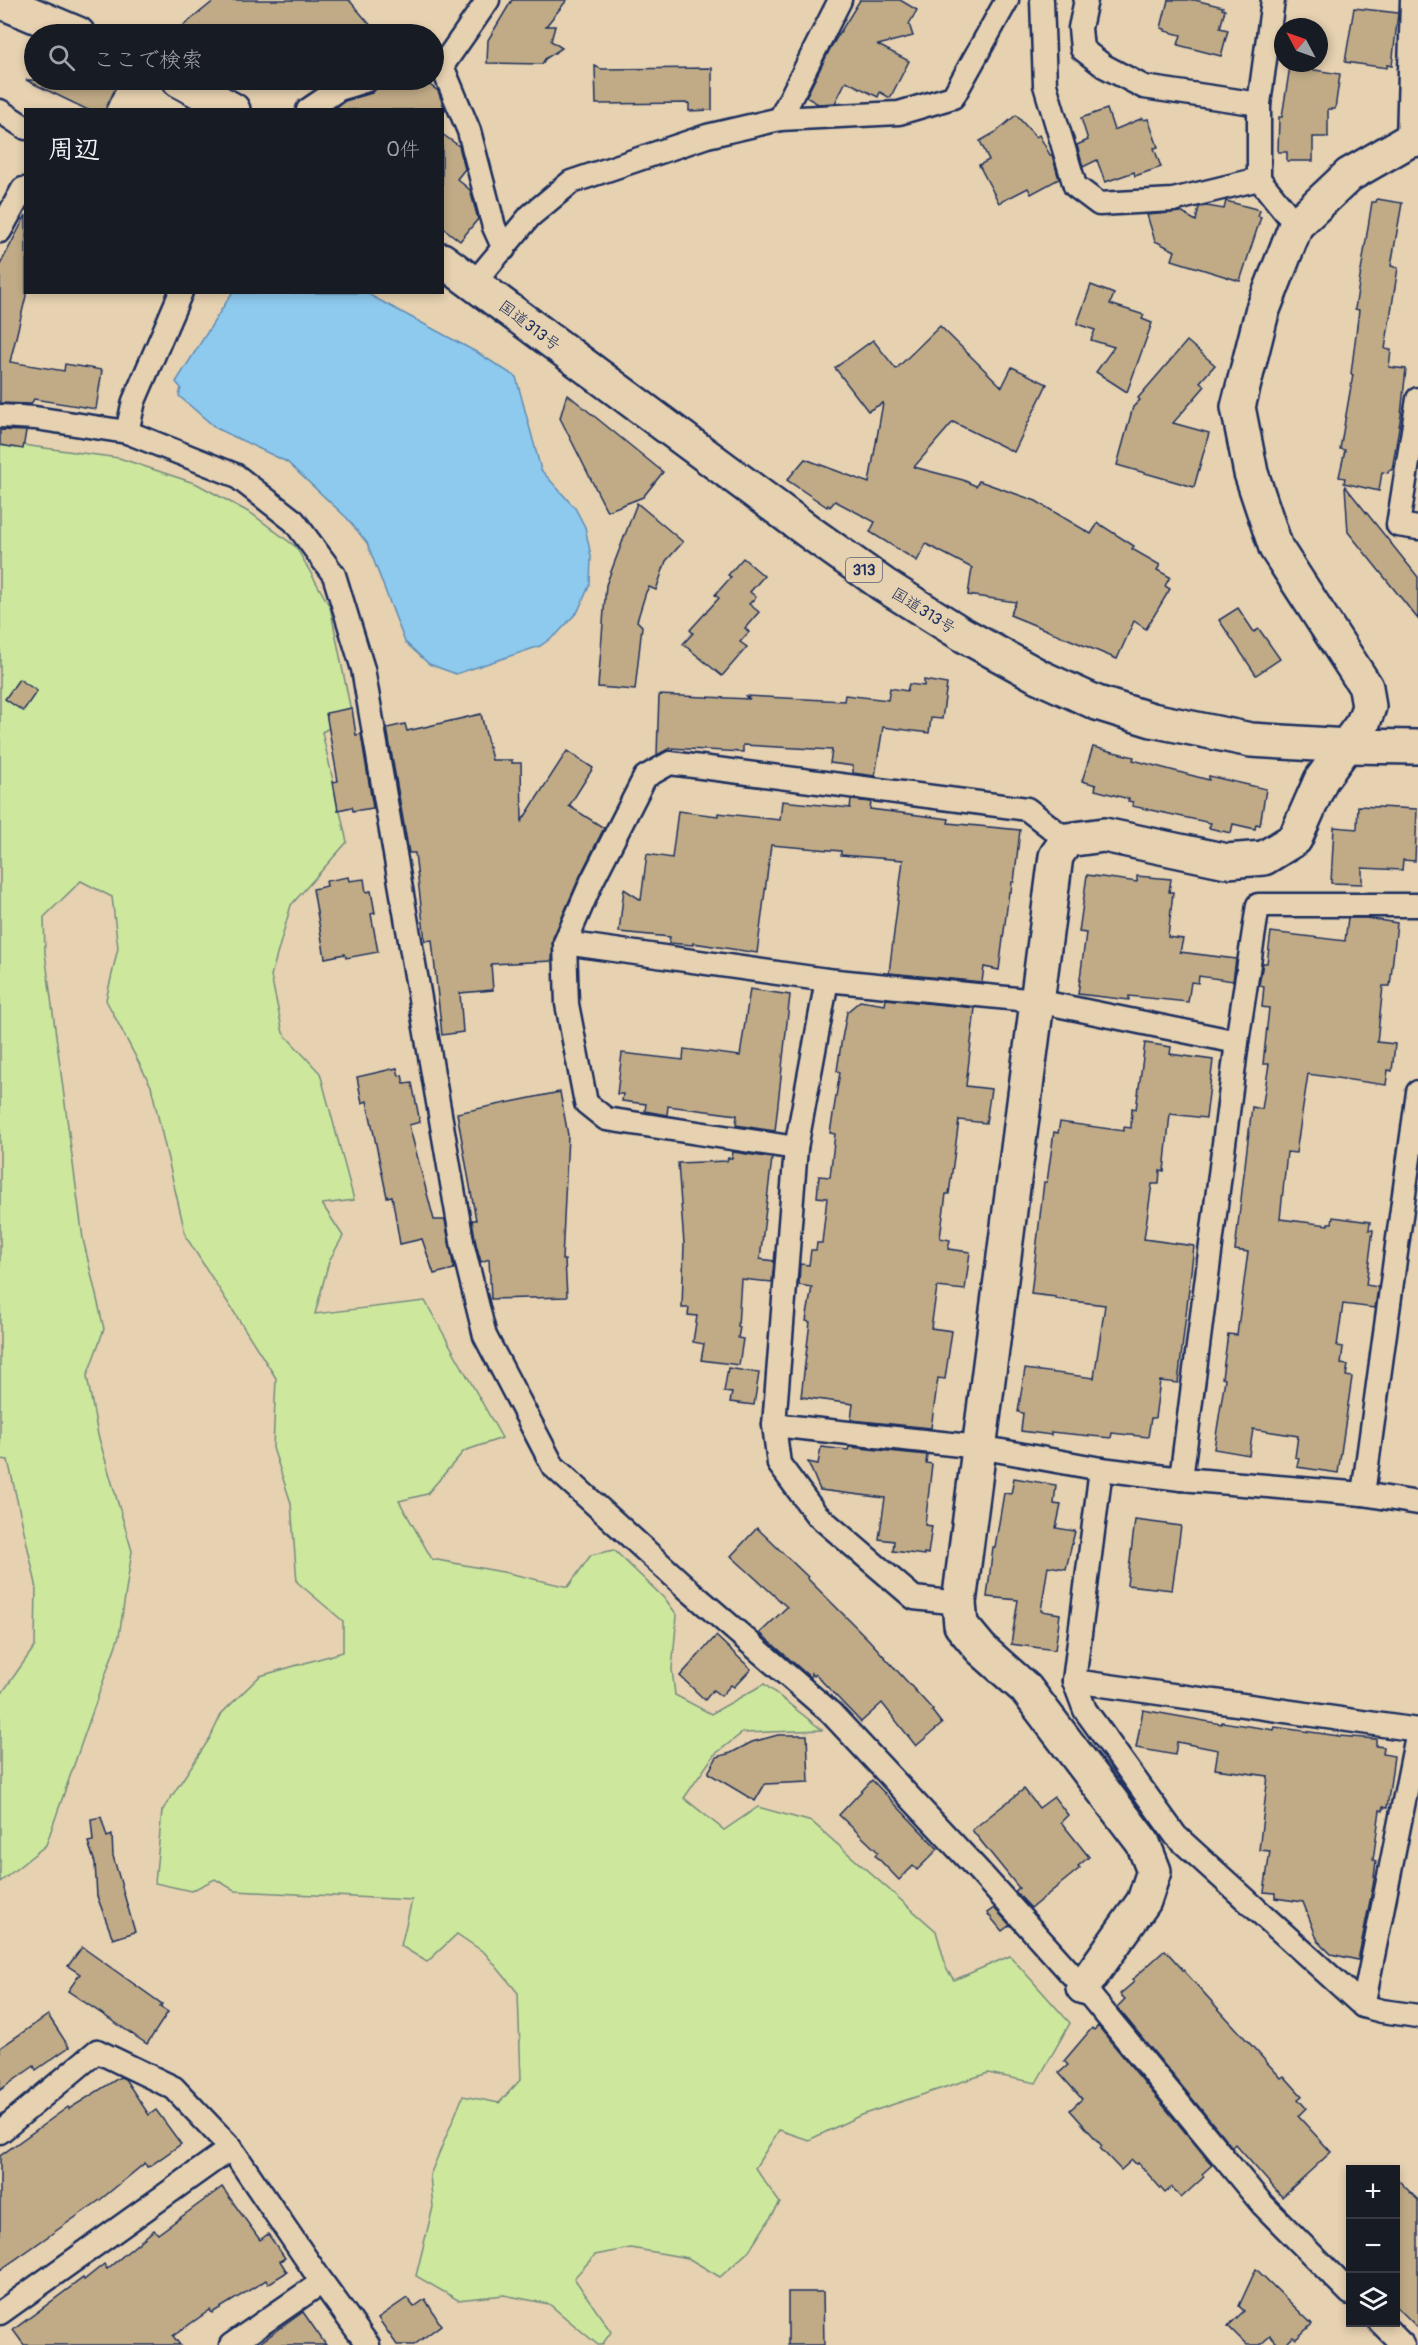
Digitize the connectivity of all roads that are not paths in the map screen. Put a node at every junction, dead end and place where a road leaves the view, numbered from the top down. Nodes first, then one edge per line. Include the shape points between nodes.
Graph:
1 (488, 0) edge
2 (840, 0) edge
3 (1007, 0) edge
4 (1042, 0) edge
5 (1086, 0) edge
6 (1273, 0) edge
7 (1412, 0) edge
8 (0, 1) edge
9 (54, 24) edge
10 (444, 58) edge
11 (444, 79) edge
12 (197, 90) edge
13 (338, 90) edge
14 (1259, 104) junction
15 (229, 108) edge
16 (311, 108) edge
17 (0, 111) edge
18 (780, 119) junction
19 (24, 127) edge
20 (1413, 140) edge
21 (1259, 178) junction
22 (24, 189) edge
23 (1296, 225) junction
24 (0, 231) edge
25 (504, 249) junction
26 (444, 261) edge
27 (474, 283) junction
28 (180, 294) edge
29 (1418, 399) edge
30 (0, 416) edge
31 (127, 432) junction
32 (1418, 528) edge
33 (1347, 746) junction
34 (1418, 747) edge
35 (1067, 840) junction
36 (1418, 905) edge
37 (565, 943) junction
38 (827, 980) junction
39 (1037, 1001) junction
40 (1237, 1042) junction
41 (1418, 1092) edge
42 (796, 1148) junction
43 (774, 1425) junction
44 (979, 1447) junction
45 (1101, 1469) junction
46 (1181, 1479) junction
47 (1363, 1494) junction
48 (1418, 1503) edge
49 (959, 1603) junction
50 (1074, 1681) junction
51 (1418, 1730) edge
52 (1083, 1987) junction
53 (1363, 2006) junction
54 (1418, 2016) edge
55 (0, 2132) edge
56 (231, 2148) junction
57 (322, 2282) junction
58 (1346, 2288) edge
59 (0, 2313) edge
60 (1385, 2327) edge
61 (231, 2345) edge
62 (368, 2345) edge
63 (1403, 2345) edge

1 - 10 street
2 - 18 street
3 - 18 street via 953,97 899,113
4 - 21 street via 1045,85 1075,186 1099,204 1173,200
5 - 14 street via 1080,28 1082,49 1104,66 1143,87
6 - 14 street
7 - 20 street
8 - 9 main road
11 - 25 street via 469,131 494,227
12 - 15 main road
13 - 16 street
14 - 21 street
17 - 19 street
18 - 25 street via 707,136 571,182 530,216
20 - 23 main road via 1349,175
21 - 23 street
22 - 24 street
23 - 33 main road via 1262,312 1238,406 1251,472 1276,548 1366,687 1369,707
25 - 27 street
26 - 27 main road, 国道313号 / 313
27 - 33 main road, 国道313号 / 313 via 884,585 1040,677 1097,703 1152,720 1251,740
28 - 31 street via 134,401
29 - 32 street via 1398,525
30 - 31 street
31 - 52 street via 235,475 294,521 334,575 363,669 463,1247 485,1336 553,1466 831,1713
33 - 34 main road, 国道313号 / 313
33 - 35 main road via 1321,780 1295,840 1264,858 1227,861 1104,835
35 - 37 street via 1027,808 670,763 645,777
35 - 39 main road via 1056,856
36 - 40 street via 1257,905
37 - 38 street
37 - 42 street via 567,1004 586,1102 606,1119
38 - 39 street
38 - 42 street
39 - 40 street
39 - 44 main road
40 - 46 street
41 - 47 street
42 - 43 street
43 - 44 street
43 - 49 street via 779,1464 816,1514 914,1598
44 - 45 street
44 - 49 main road
45 - 46 street
45 - 50 street
46 - 47 street
47 - 48 street
49 - 52 main road via 961,1625 981,1649 1026,1689 1143,1843 1154,1871 1144,1901
50 - 51 street
50 - 53 street via 1085,1710 1176,1836
51 - 53 street
52 - 58 street via 1262,2204
53 - 54 street
55 - 56 street via 97,2051 174,2088
56 - 57 street
56 - 59 street
57 - 61 street
57 - 62 street
60 - 63 street

